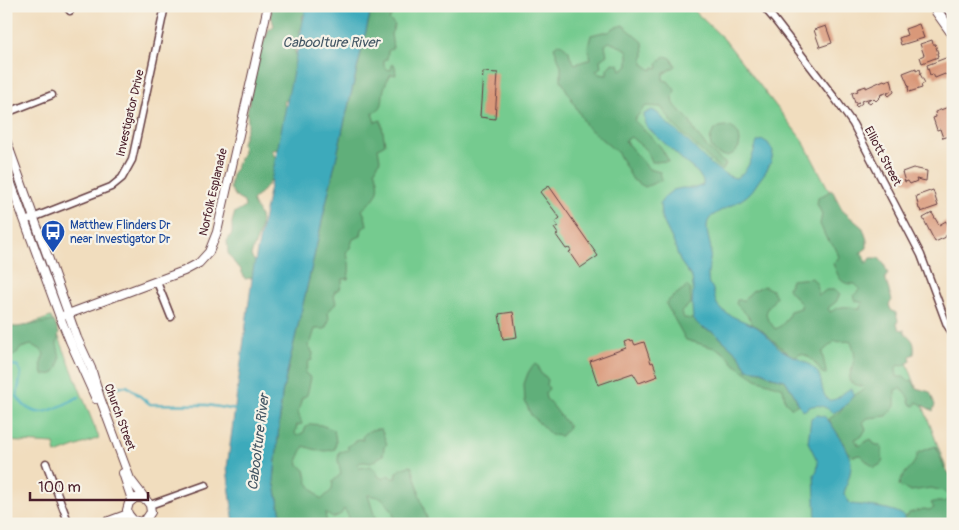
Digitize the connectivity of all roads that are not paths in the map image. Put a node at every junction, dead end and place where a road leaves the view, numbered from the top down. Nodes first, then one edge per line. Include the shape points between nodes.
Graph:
1 (165, 6) edge
2 (268, 6) edge
3 (763, 6) edge
4 (932, 6) edge
5 (947, 6) edge
6 (953, 14) edge
7 (953, 34) edge
8 (52, 95) dead end
9 (6, 113) edge
10 (6, 140) edge
11 (6, 170) edge
12 (34, 217) junction
13 (25, 221) junction
14 (157, 282) junction
15 (68, 314) junction
16 (60, 317) junction
17 (170, 317) dead end
18 (953, 334) edge
19 (46, 463) dead end
20 (206, 485) dead end
21 (144, 499) junction
22 (132, 500) junction
23 (150, 506) junction
24 (128, 514) junction
25 (145, 522) edge
26 (69, 524) edge
27 (101, 524) edge

1 - 12 street, Investigator Drive via 132,160 122,178 111,186
2 - 14 street, Norfolk Esplanade via 215,239 199,263
3 - 18 street, Elliott Street via 853,124 922,255
4 - 7 main road
5 - 6 main road
8 - 9 street
10 - 12 street, Church Street
11 - 13 street, Church Street
12 - 13 street, Investigator Drive
12 - 15 street, Church Street
13 - 16 street, Church Street
14 - 15 street, Norfolk Esplanade
14 - 17 street
15 - 16 street, Norfolk Esplanade
15 - 21 street, Church Street via 91,368 130,479
16 - 22 street, Church Street via 96,399
19 - 26 street
20 - 23 street
21 - 22 street
21 - 23 street
22 - 24 street via 127,506
23 - 25 street via 150,516
24 - 25 street via 133,520
24 - 27 street

